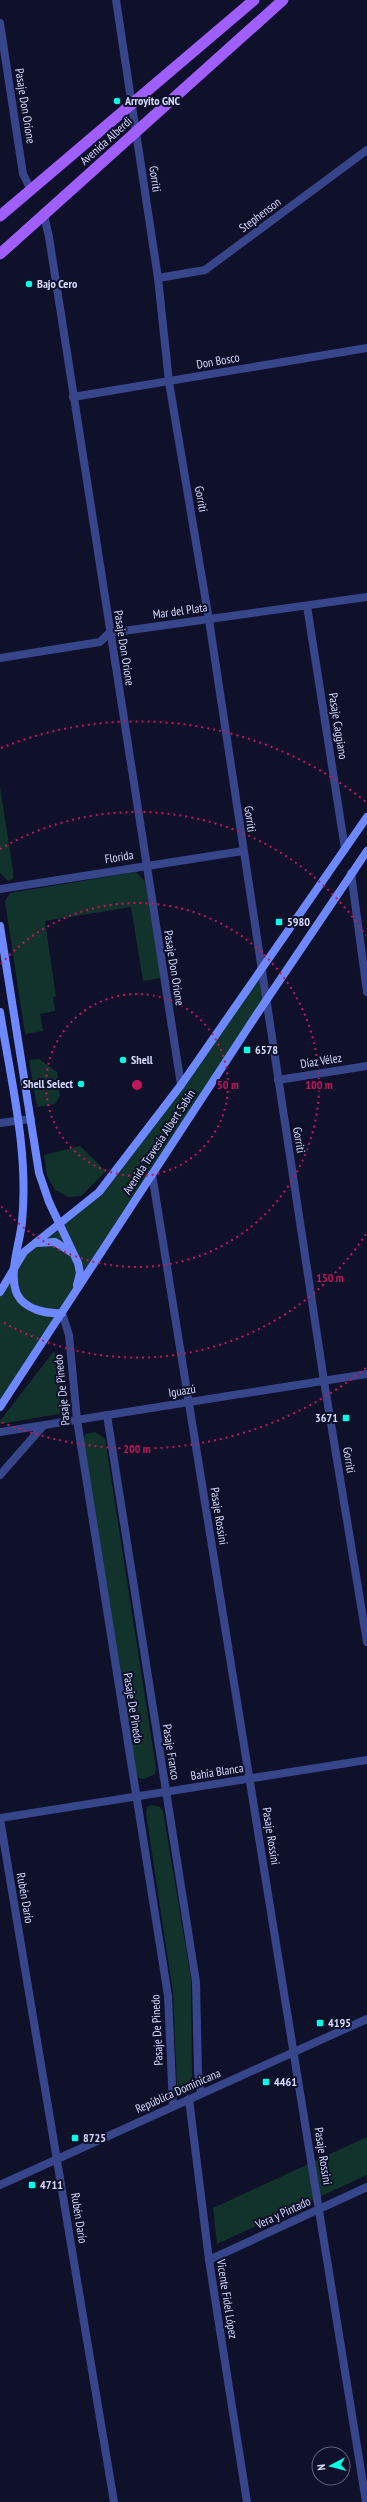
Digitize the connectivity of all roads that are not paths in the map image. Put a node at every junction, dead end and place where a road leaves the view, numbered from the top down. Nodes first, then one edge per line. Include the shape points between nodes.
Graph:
1 (116, 0) edge
2 (254, 0) edge
3 (283, 0) edge
4 (0, 23) edge
5 (132, 106) junction
6 (136, 131) junction
7 (367, 150) edge
8 (31, 190) junction
9 (44, 215) junction
10 (0, 216) edge
11 (0, 254) edge
12 (158, 278) junction
13 (367, 348) edge
14 (168, 382) junction
15 (73, 397) junction
16 (367, 597) edge
17 (307, 606) junction
18 (209, 620) junction
19 (109, 633) junction
20 (0, 658) edge
21 (367, 817) edge
22 (345, 850) junction
23 (243, 851) junction
24 (367, 851) edge
25 (145, 865) junction
26 (351, 873) junction
27 (0, 889) edge
28 (0, 926) edge
29 (261, 970) junction
30 (367, 992) edge
31 (266, 1000) junction
32 (0, 1012) edge
33 (367, 1066) edge
34 (278, 1080) junction
35 (181, 1085) junction
36 (31, 1118) junction
37 (18, 1121) junction
38 (0, 1123) edge
39 (152, 1174) junction
40 (60, 1224) junction
41 (34, 1244) junction
42 (73, 1254) junction
43 (16, 1262) junction
44 (0, 1292) edge
45 (74, 1293) junction
46 (62, 1314) junction
47 (367, 1374) edge
48 (324, 1381) junction
49 (189, 1402) junction
50 (0, 1407) edge
51 (107, 1416) junction
52 (77, 1420) junction
53 (43, 1426) junction
54 (0, 1432) edge
55 (0, 1475) edge
56 (367, 1642) edge
57 (367, 1760) edge
58 (249, 1779) junction
59 (165, 1792) junction
60 (137, 1796) junction
61 (0, 1819) edge
62 (367, 2019) edge
63 (294, 2052) junction
64 (201, 2094) junction
65 (189, 2099) junction
66 (173, 2106) junction
67 (57, 2160) junction
68 (0, 2185) edge
69 (367, 2187) edge
70 (319, 2209) junction
71 (209, 2260) junction
72 (114, 2502) edge
73 (247, 2502) edge
74 (366, 2502) edge

1 - 5 street, Gorriti
2 - 5 main road, Avenida Alberdi
3 - 6 main road, Avenida Alberdi
4 - 8 street, Pasaje Don Orione via 23,174
5 - 6 street, Gorriti
5 - 8 main road, Avenida Alberdi
6 - 9 main road, Avenida Alberdi
6 - 12 street, Gorriti
7 - 12 street, Stephenson via 205,270
8 - 10 main road, Avenida Alberdi
9 - 11 main road, Avenida Alberdi
9 - 15 street, Pasaje Don Orione
12 - 14 street, Gorriti
13 - 14 street, Don Bosco
14 - 15 street, Don Bosco
14 - 18 street, Gorriti
15 - 19 street, Pasaje Don Orione
16 - 17 street, Mar del Plata
17 - 18 street, Mar del Plata
17 - 22 street, Pasaje Caggiano
18 - 19 street, Mar del Plata
18 - 23 street, Gorriti
19 - 20 street, Mar del Plata via 100,642
19 - 25 street, Pasaje Don Orione
21 - 22 main road, Avenida Travesía Albert Sabin
22 - 29 main road, Avenida Travesía Albert Sabin
23 - 25 street, Florida
23 - 29 street, Gorriti
24 - 26 main road, Avenida Travesía Albert Sabin
25 - 27 street, Florida
25 - 35 street, Pasaje Don Orione
26 - 30 street
26 - 31 main road, Avenida Travesía Albert Sabin
28 - 36 main road
29 - 31 street, Gorriti
29 - 35 main road, Avenida Travesía Albert Sabin
31 - 34 street, Gorriti
31 - 39 main road, Avenida Travesía Albert Sabin
32 - 37 main road
33 - 34 street, Díaz Vélez
34 - 48 street, Gorriti
35 - 40 main road, Avenida Travesía Albert Sabin via 99,1192
36 - 37 street
36 - 40 main road via 39,1173
37 - 38 street
37 - 43 main road via 24,1194
39 - 45 main road, Avenida Travesía Albert Sabin
39 - 49 street, Pasaje Rossini
40 - 41 main road, Avenida Travesía Albert Sabin
40 - 42 main road
41 - 42 main road via 55,1242 65,1246
41 - 43 main road, Avenida Travesía Albert Sabin
42 - 45 main road via 80,1273
43 - 44 main road, Avenida Travesía Albert Sabin
43 - 46 main road via 15,1280 18,1295 36,1310
45 - 46 main road, Avenida Travesía Albert Sabin
46 - 50 main road, Avenida Travesía Albert Sabin
46 - 52 street, Pasaje De Pinedo via 69,1335
47 - 48 street, Iguazú
48 - 49 street, Iguazú
48 - 56 street, Gorriti
49 - 51 street, Iguazú
49 - 58 street, Pasaje Rossini
51 - 52 street, Iguazú
51 - 59 street, Pasaje Franco
52 - 53 street, Iguazú
52 - 60 street, Pasaje De Pinedo via 131,1772
53 - 54 street, Iguazú
53 - 55 street
57 - 58 street, Bahía Blanca
58 - 59 street, Bahía Blanca
58 - 63 street, Pasaje Rossini
59 - 60 street, Bahía Blanca
59 - 64 street, Pasaje Franco via 196,1982 198,2072
60 - 61 street, Bahía Blanca
60 - 66 street, Pasaje De Pinedo via 168,1996
61 - 67 street, Rubén Darío
62 - 63 street, República Dominicana
63 - 64 street, República Dominicana
63 - 70 street, Pasaje Rossini
64 - 65 street, República Dominicana
65 - 66 street, República Dominicana
65 - 71 street, Vicente Fidel López
66 - 67 street, República Dominicana
67 - 68 street, República Dominicana
67 - 72 street, Rubén Darío
69 - 70 street, Vera y Pintado
70 - 71 street, Vera y Pintado
70 - 74 street, Pasaje Rossini
71 - 73 street, Vicente Fidel López

